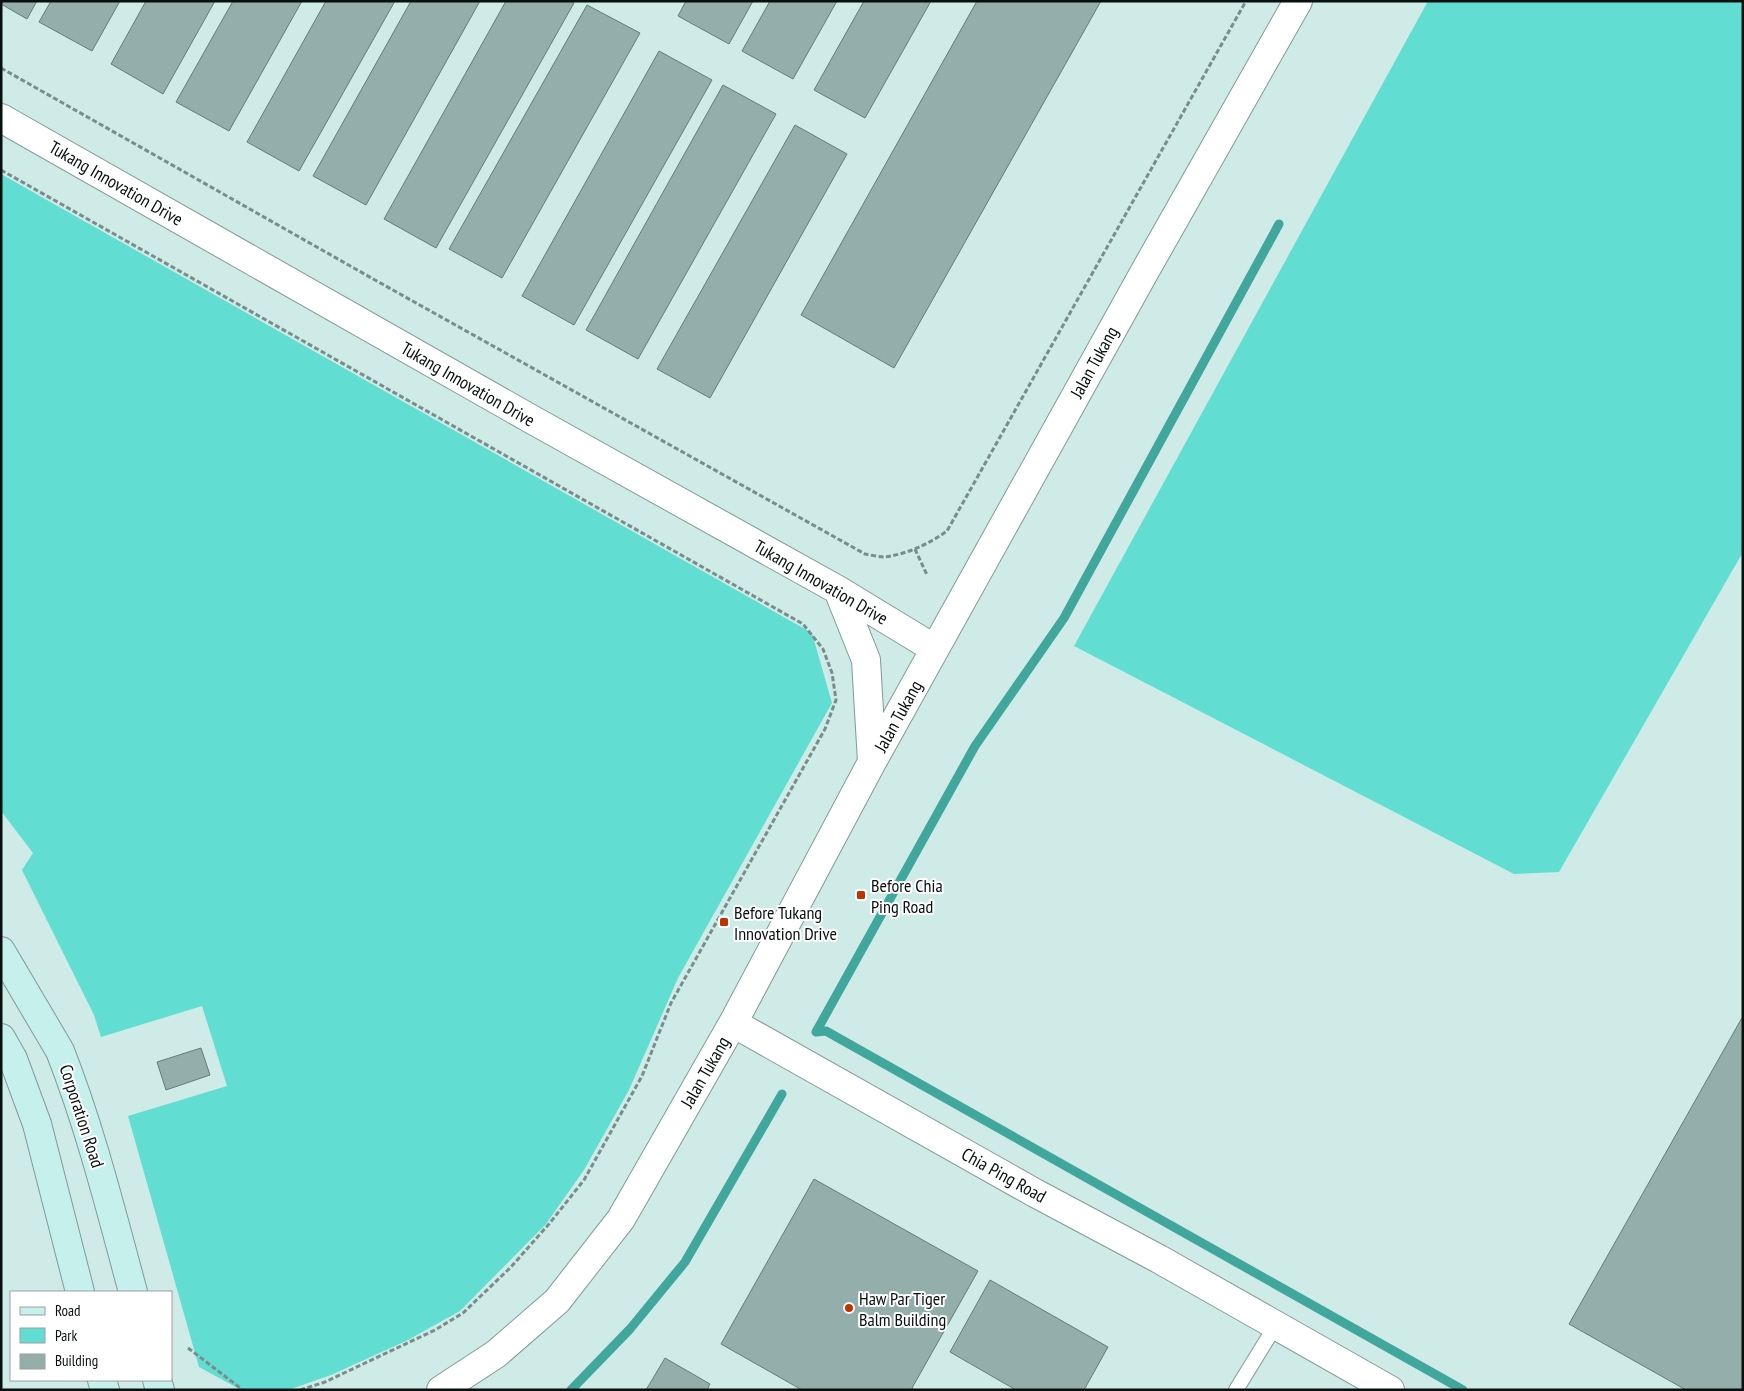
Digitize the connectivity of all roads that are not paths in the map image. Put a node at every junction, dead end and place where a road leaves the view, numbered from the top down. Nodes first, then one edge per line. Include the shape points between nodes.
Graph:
1 (1298, 1) edge
2 (1, 118) edge
3 (838, 590) junction
4 (935, 649) junction
5 (872, 762) junction
6 (1, 952) edge
7 (733, 1023) junction
8 (1, 1038) edge
9 (80, 1291) edge
10 (133, 1291) edge
11 (1276, 1325) junction
12 (437, 1389) edge
13 (1236, 1390) edge
14 (1390, 1390) edge

1 - 4 street, Jalan Tukang
2 - 3 street, Tukang Innovation Drive
3 - 4 street, Tukang Innovation Drive
3 - 5 street via 866,660
4 - 5 street, Jalan Tukang
5 - 7 street, Jalan Tukang
6 - 10 main road, Corporation Road via 60,1051 84,1117
7 - 11 street, Chia Ping Road
7 - 12 street, Jalan Tukang via 621,1219 557,1301 496,1354
8 - 9 main road via 13,1059 37,1124
11 - 13 lane
11 - 14 street, Chia Ping Road

